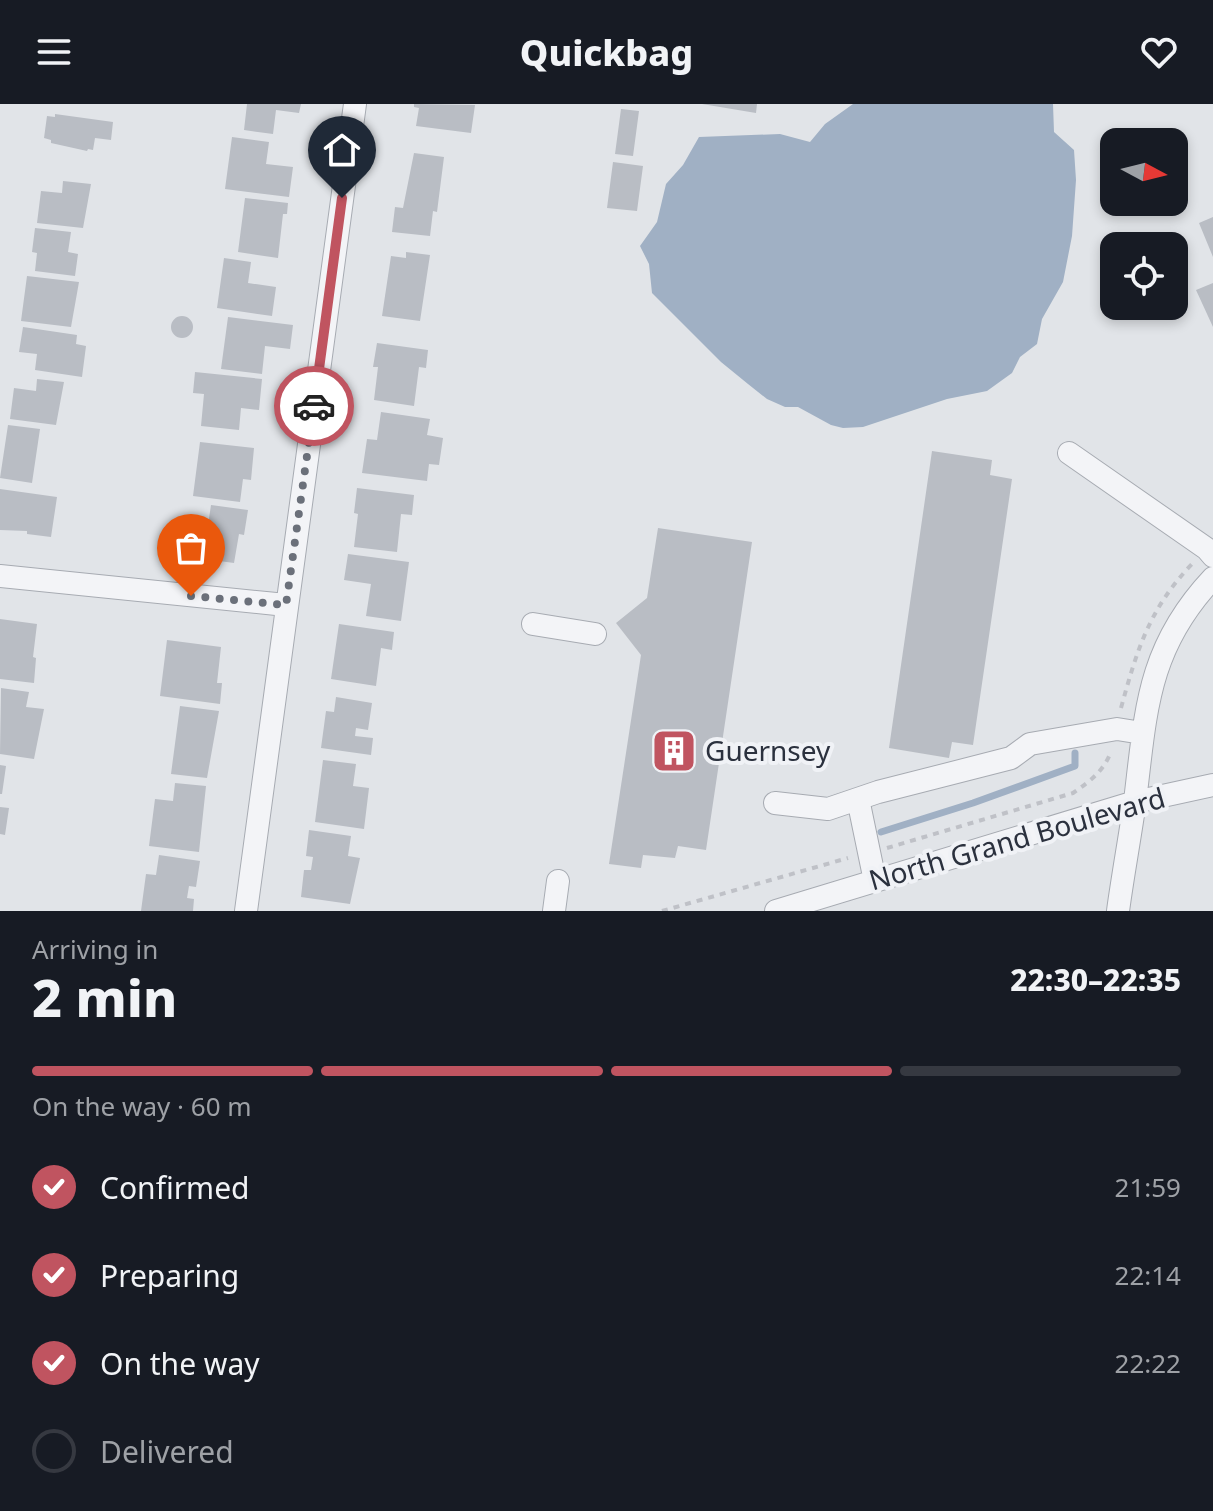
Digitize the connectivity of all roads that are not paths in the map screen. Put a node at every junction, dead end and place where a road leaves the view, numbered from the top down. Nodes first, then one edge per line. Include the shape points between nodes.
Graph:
1 (355, 104) edge
2 (1069, 453) dead end
3 (1213, 556) edge
4 (0, 576) edge
5 (1213, 578) edge
6 (286, 605) junction
7 (533, 624) dead end
8 (595, 634) dead end
9 (1142, 733) junction
10 (1213, 785) edge
11 (858, 799) junction
12 (1135, 802) junction
13 (775, 803) dead end
14 (558, 881) dead end
15 (875, 881) junction
16 (246, 911) edge
17 (554, 911) edge
18 (776, 911) edge
19 (1118, 911) edge

1 - 6 street
2 - 3 street
4 - 6 street
5 - 9 street via 1177,622 1162,654
6 - 16 street
7 - 8 street
9 - 11 street via 1117,729 1030,744 1011,758
9 - 12 street
10 - 12 street, North Grand Boulevard
11 - 13 street via 828,809
11 - 15 street
12 - 15 street, North Grand Boulevard
12 - 19 street
14 - 17 street
15 - 18 street, North Grand Boulevard

